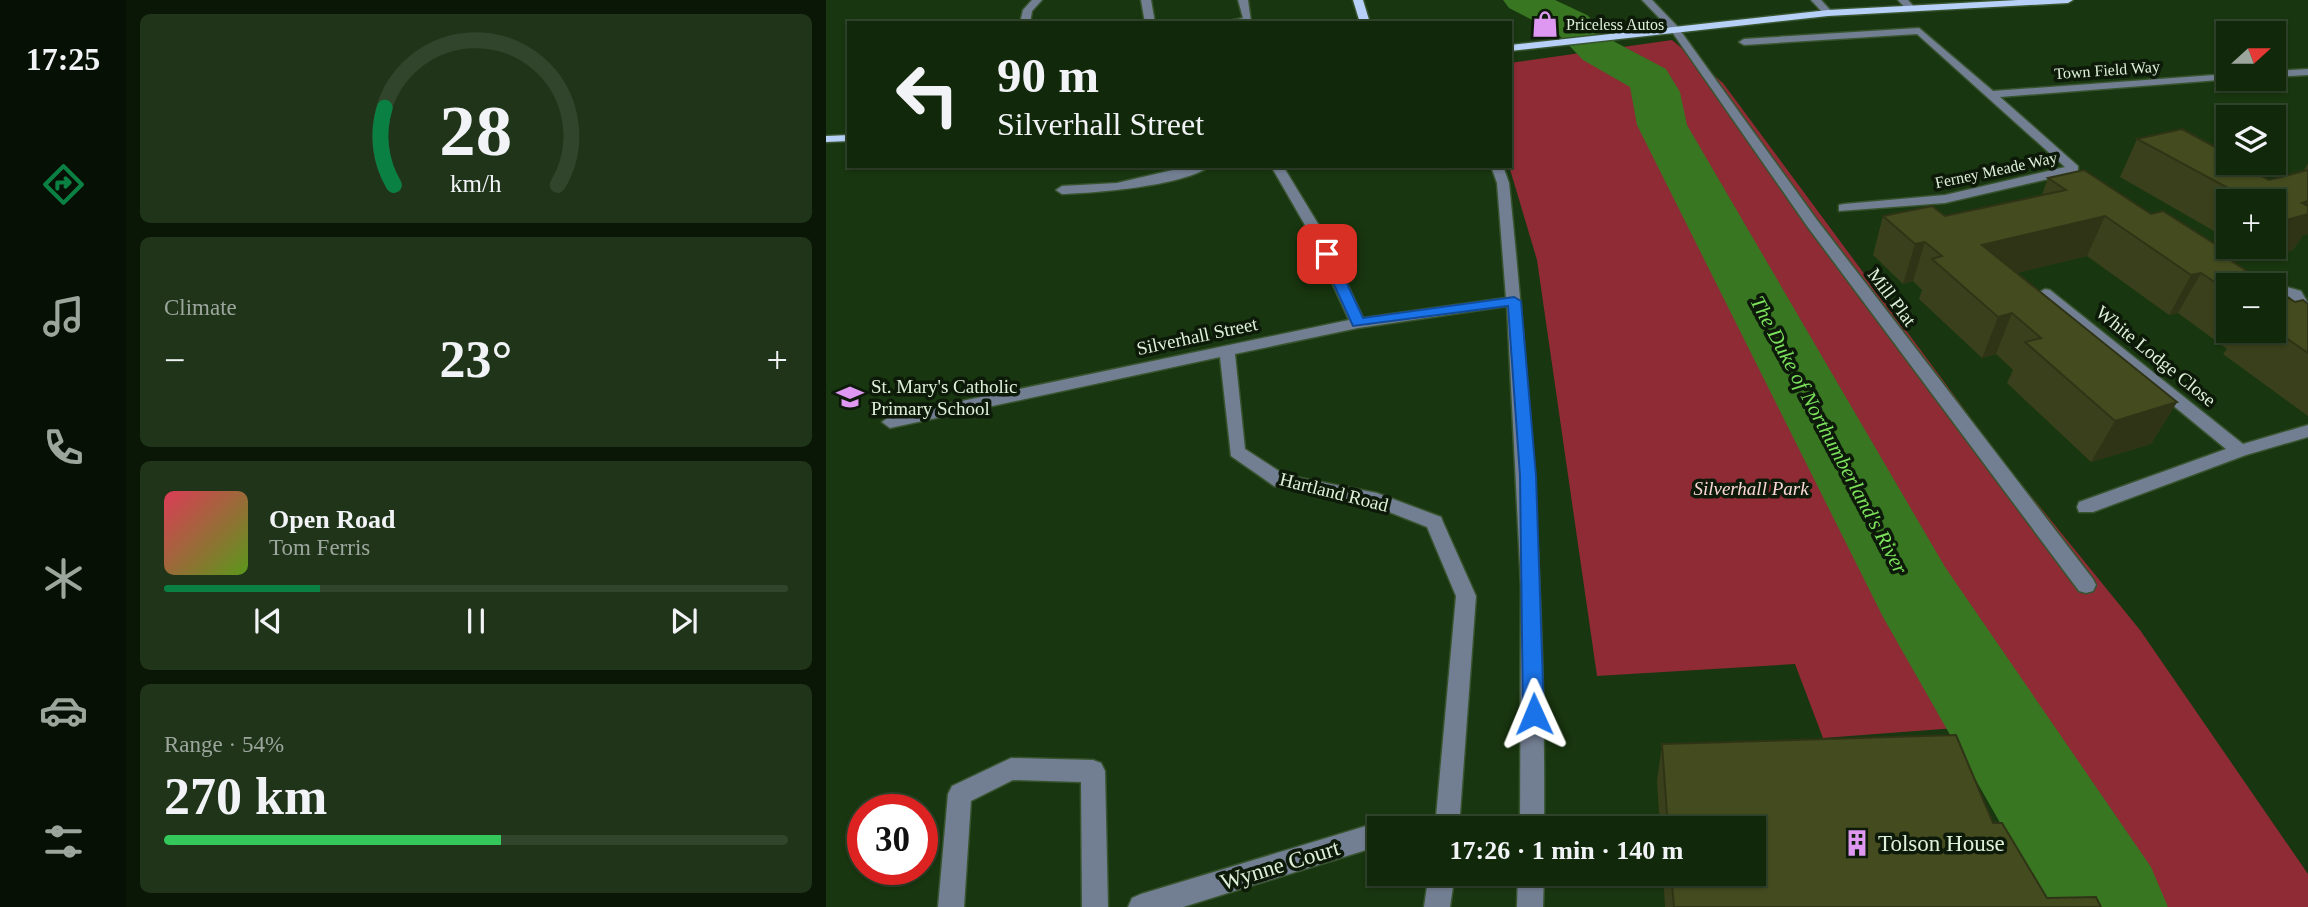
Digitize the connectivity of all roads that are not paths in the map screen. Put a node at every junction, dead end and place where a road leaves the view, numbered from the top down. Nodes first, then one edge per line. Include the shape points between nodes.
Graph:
1 (1037, 0) edge
2 (1146, 0) edge
3 (1243, 0) edge
4 (1358, 0) edge
5 (1647, 0) edge
6 (1816, 0) edge
7 (1903, 0) edge
8 (2068, 0) edge
9 (1910, 8) junction
10 (1828, 13) junction
11 (1025, 21) edge
12 (1150, 21) edge
13 (1240, 21) edge
14 (1364, 21) edge
15 (1674, 28) junction
16 (1744, 42) dead end
17 (1512, 48) edge
18 (2308, 72) edge
19 (2286, 73) edge
20 (2216, 78) edge
21 (1989, 95) junction
22 (847, 138) edge
23 (826, 139) edge
24 (1197, 168) edge
25 (1278, 168) edge
26 (1498, 168) edge
27 (1062, 190) dead end
28 (1844, 208) dead end
29 (2302, 291) edge
30 (2045, 293) edge
31 (1514, 301) junction
32 (2308, 316) edge
33 (1358, 323) junction
34 (1227, 352) junction
35 (890, 422) dead end
36 (2308, 431) edge
37 (2240, 451) junction
38 (2086, 507) dead end
39 (2086, 585) dead end
40 (1448, 816) edge
41 (1532, 816) edge
42 (1367, 838) edge
43 (1439, 886) edge
44 (1531, 886) edge
45 (951, 907) edge
46 (1095, 907) edge
47 (1141, 907) edge
48 (1437, 907) edge
49 (1530, 907) edge

1 - 11 street
2 - 12 street
3 - 13 street via 1248,20
4 - 14 main road
5 - 15 street, Mill Plat
6 - 10 street
7 - 9 street
8 - 9 main road
9 - 10 main road
10 - 15 main road
15 - 17 main road
15 - 39 street, Mill Plat via 1812,223
16 - 21 street, Ferney Meade Way via 1919,31
18 - 19 street
20 - 21 street, Town Field Way
21 - 28 street, Ferney Meade Way via 2080,173 1945,199
22 - 23 main road
24 - 27 street via 1107,190
25 - 33 street via 1316,232
26 - 31 street
29 - 32 street
30 - 37 street, White Lodge Close
31 - 33 street, Silverhall Street
31 - 41 street via 1528,476
33 - 34 street, Silverhall Street
34 - 35 street, Silverhall Street
34 - 40 street, Hartland Road via 1237,452 1280,481 1377,500 1434,522 1466,596
36 - 37 street
37 - 38 street
42 - 47 street, Wynne Court
43 - 48 street
44 - 49 street
45 - 46 street via 960,794 1011,769 1093,771

